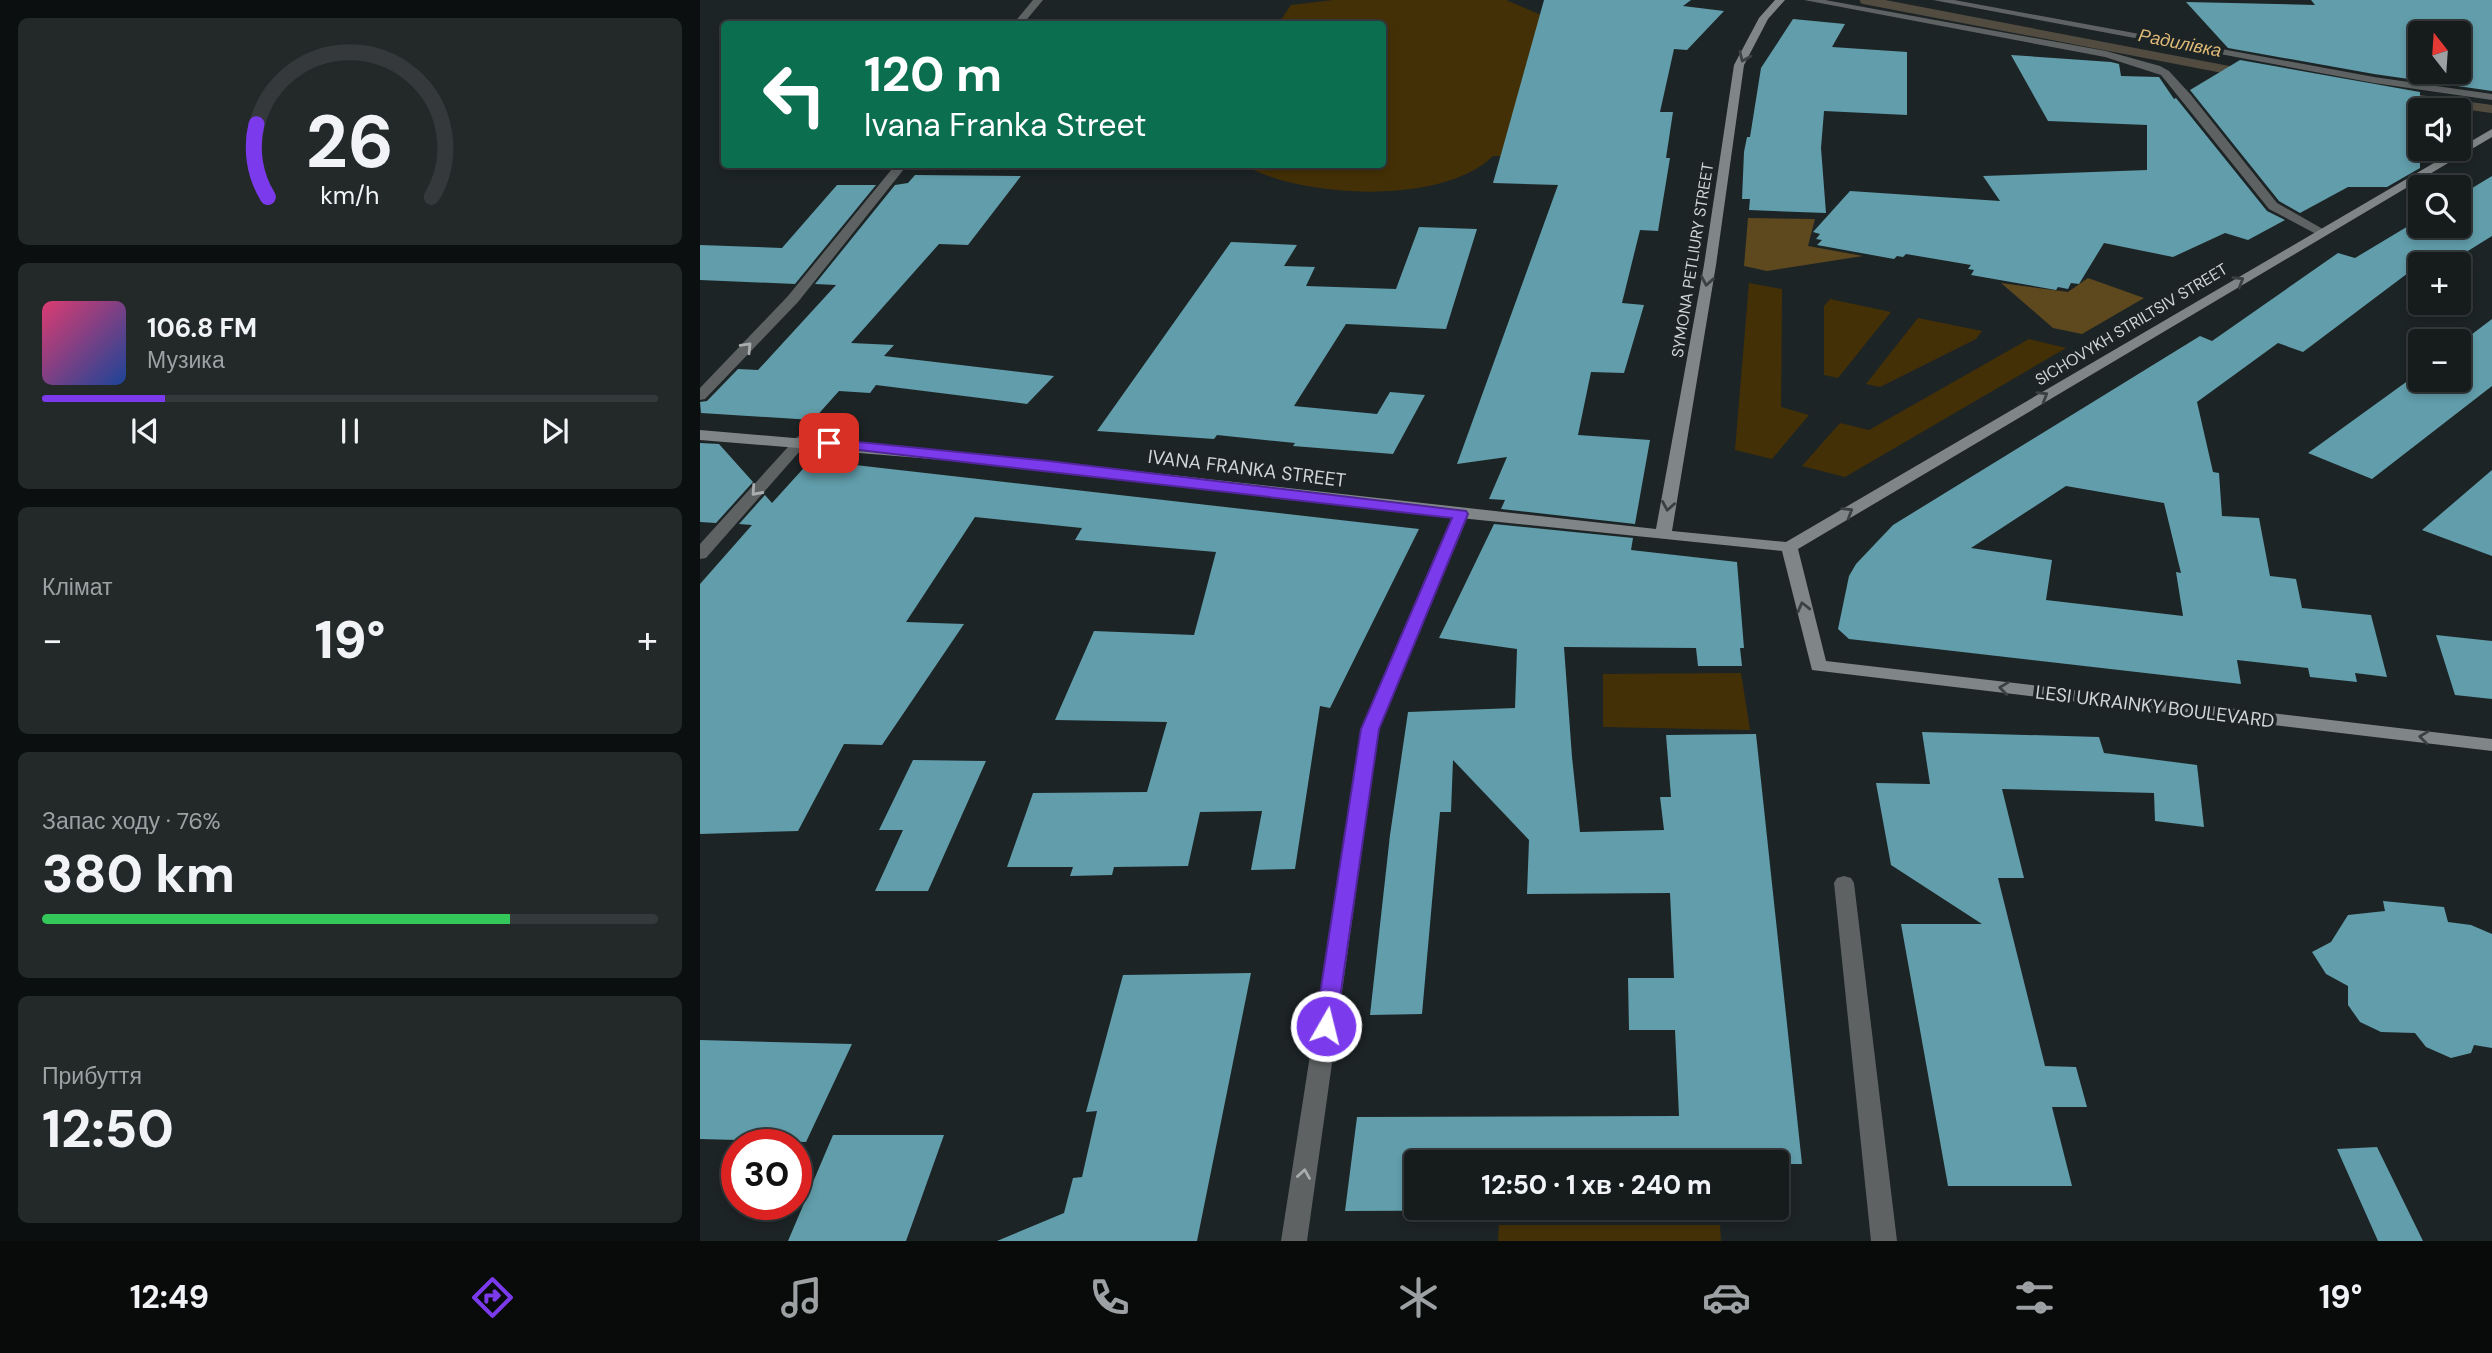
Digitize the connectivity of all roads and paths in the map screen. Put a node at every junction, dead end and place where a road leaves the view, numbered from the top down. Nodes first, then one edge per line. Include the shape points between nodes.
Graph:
1 (1038, 0) edge
2 (1780, 0) edge
3 (1809, 0) edge
4 (1938, 0) edge
5 (1020, 21) edge
6 (2492, 97) edge
7 (2492, 132) edge
8 (900, 168) edge
9 (2322, 232) junction
10 (700, 396) edge
11 (700, 435) edge
12 (802, 440) junction
13 (1461, 514) junction
14 (1663, 535) junction
15 (1789, 547) junction
16 (700, 554) edge
17 (2492, 746) edge
18 (1844, 883) dead end
19 (1294, 1241) edge
20 (1884, 1241) edge

1 - 5 street
2 -> 14 street, SYMONA PETLIURY STREET via 1764,18 1739,65
3 - 9 street via 2106,54 2156,68 2187,97 2273,206
4 - 6 street
7 - 9 street, SICHOVYKH STRILTSIV STREET
10 -> 8 street via 793,299
15 -> 9 street, SICHOVYKH STRILTSIV STREET
11 - 12 street, IVANA FRANKA STREET
12 - 13 street, IVANA FRANKA STREET
12 -> 16 street
13 - 14 street, IVANA FRANKA STREET
19 -> 13 street via 1370,729
14 - 15 street, IVANA FRANKA STREET
17 -> 15 street, LESI UKRAINKY BOULEVARD via 1818,666
18 - 20 street

